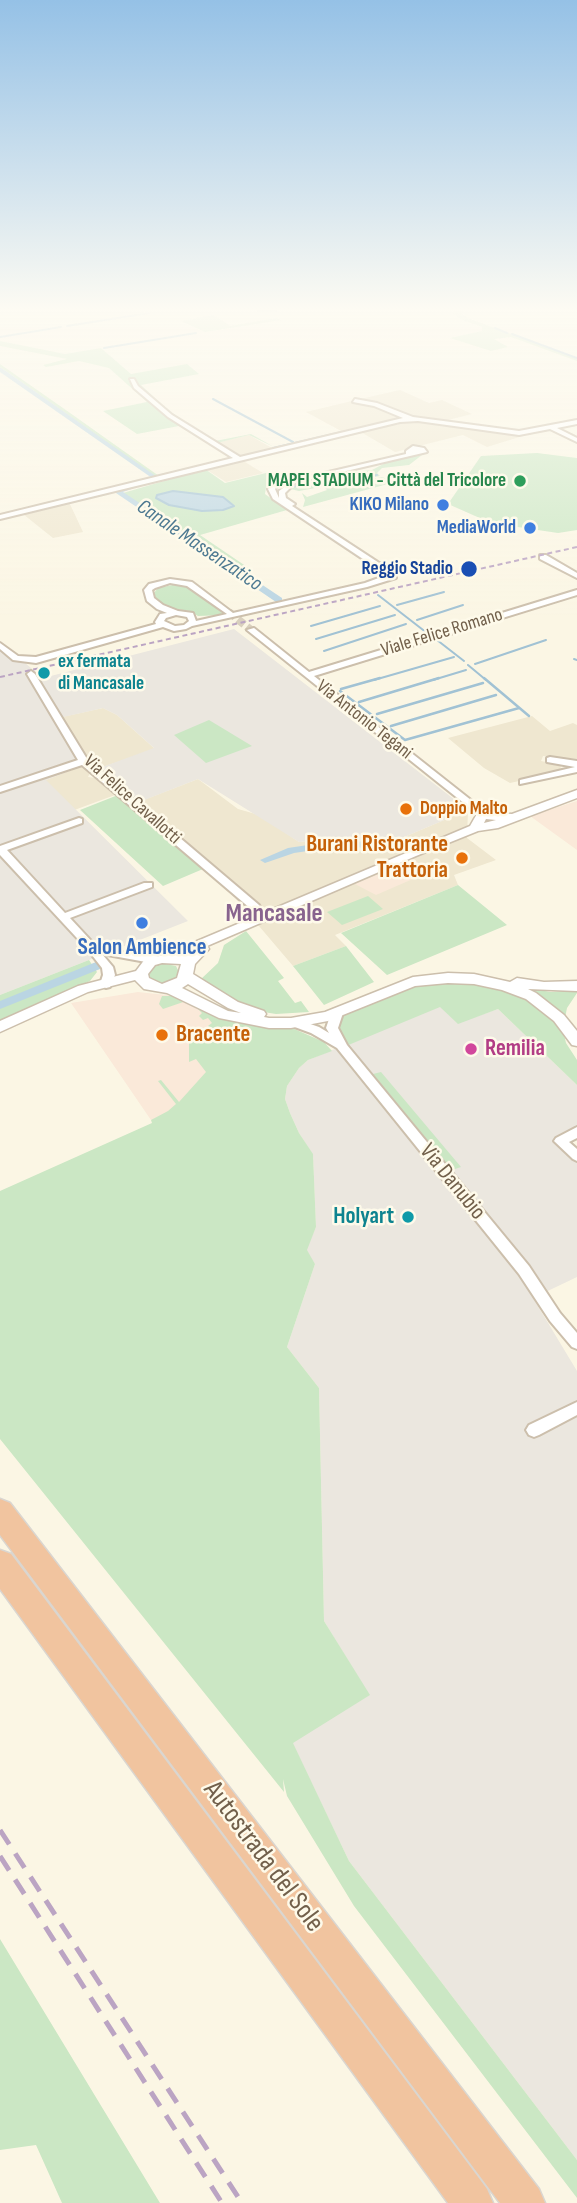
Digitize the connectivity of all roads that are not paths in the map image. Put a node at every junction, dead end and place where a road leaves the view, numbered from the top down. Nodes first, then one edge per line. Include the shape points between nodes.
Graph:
1 (167, 414) edge
2 (399, 414) edge
3 (411, 419) junction
4 (577, 422) edge
5 (555, 428) junction
6 (575, 440) edge
7 (410, 452) dead end
8 (237, 458) junction
9 (295, 480) junction
10 (0, 517) edge
11 (543, 558) dead end
12 (577, 576) edge
13 (370, 584) junction
14 (577, 592) edge
15 (229, 612) tunnel mouth
16 (161, 616) junction
17 (192, 621) junction
18 (251, 630) tunnel mouth
19 (0, 645) edge
20 (31, 674) dead end
21 (307, 675) junction
22 (550, 760) dead end
23 (83, 761) junction
24 (577, 766) edge
25 (523, 782) dead end
26 (0, 789) edge
27 (577, 794) edge
28 (485, 819) junction
29 (79, 821) dead end
30 (0, 849) edge
31 (148, 885) dead end
32 (255, 907) dead end
33 (64, 917) junction
34 (230, 930) junction
35 (92, 948) junction
36 (162, 959) junction
37 (186, 973) junction
38 (144, 976) junction
39 (106, 984) junction
40 (577, 986) edge
41 (170, 988) junction
42 (62, 1000) junction
43 (337, 1013) junction
44 (577, 1015) edge
45 (296, 1023) junction
46 (0, 1027) edge
47 (577, 1040) edge
48 (342, 1047) junction
49 (577, 1132) edge
50 (577, 1156) edge
51 (558, 1321) junction
52 (577, 1335) edge
53 (577, 1343) edge
54 (577, 1408) edge
55 (534, 1430) dead end
56 (0, 1512) edge
57 (0, 1564) edge
58 (473, 2203) edge
59 (525, 2203) edge

1 - 8 street
2 - 3 street
3 - 5 street via 514,432
3 - 8 street
4 - 5 street
5 - 6 street
7 - 9 street
8 - 10 street
9 - 13 street via 281,491 286,501 399,574 395,580
9 - 13 street via 283,477 271,489 275,498 393,574
11 - 12 street
13 - 17 street
14 - 21 street, Viale Felice Romano
15 - 16 street via 194,586 161,583 148,590
16 - 17 street via 176,612
16 - 17 street via 174,629
16 - 19 street via 37,660 16,658
18 - 21 street, Via Antonio Tegani
20 - 23 street, Via Felice Cavallotti
21 - 28 street, Via Antonio Tegani
22 - 24 street
23 - 26 street
23 - 32 street, Via Felice Cavallotti
24 - 25 street
27 - 28 street via 512,817
28 - 34 street
29 - 30 street
30 - 33 street
31 - 33 street
33 - 35 street
34 - 36 street
34 - 37 street via 192,957
35 - 36 street
35 - 38 street via 102,956 133,962
35 - 39 street via 107,967
36 - 37 street via 179,962
36 - 38 street
37 - 40 street via 245,1010 279,1017 315,1013 388,983 430,973 478,974 544,988
37 - 41 street via 180,984
38 - 39 street
38 - 41 street
38 - 42 street
39 - 42 street
41 - 45 street via 224,1015
42 - 46 street
43 - 45 street
43 - 47 street via 413,982 474,979 531,996
43 - 48 street, Via Danubio via 332,1028
44 - 47 street
45 - 48 street, Via Danubio
48 - 51 street, Via Danubio via 524,1270
49 - 50 street via 560,1140
51 - 52 street, Via Danubio
51 - 53 street, Via Danubio
54 - 55 street
56 - 59 highway, Autostrada del Sole
57 - 58 highway, Autostrada del Sole

